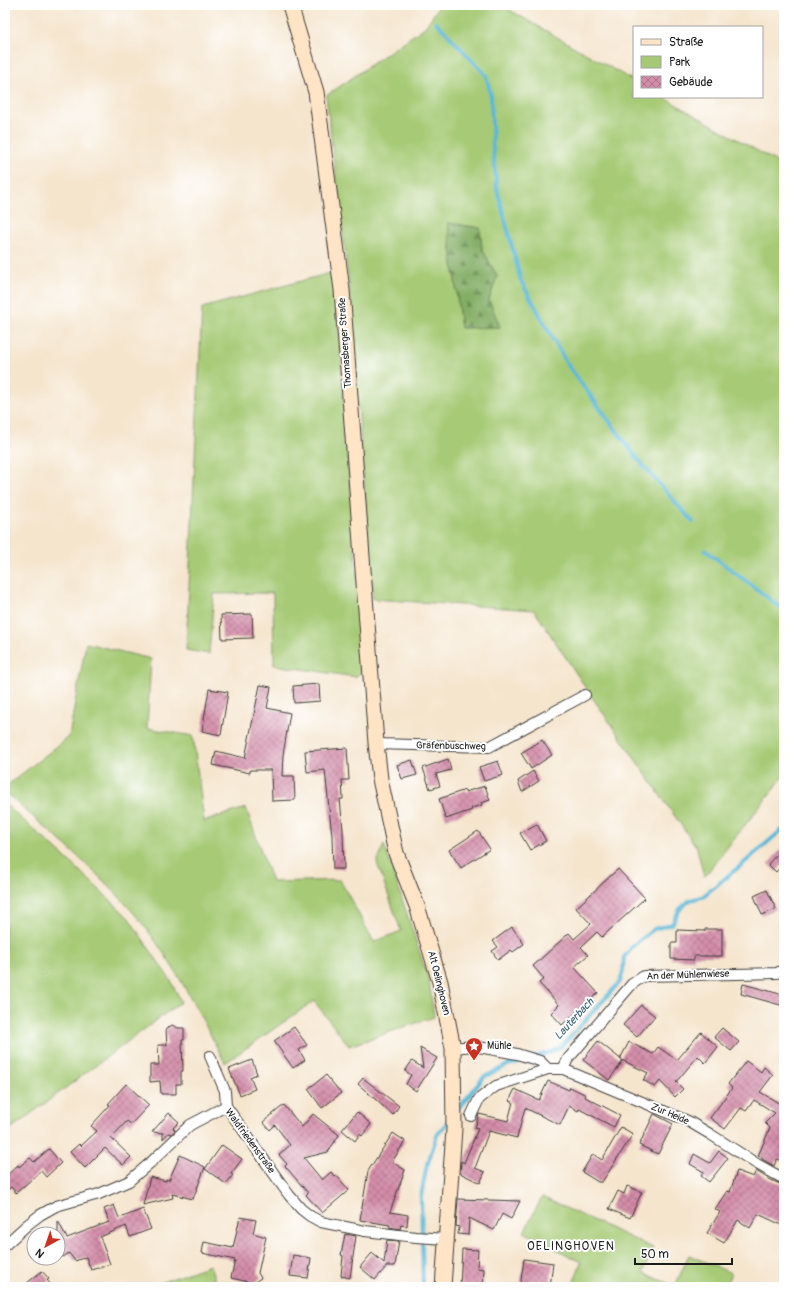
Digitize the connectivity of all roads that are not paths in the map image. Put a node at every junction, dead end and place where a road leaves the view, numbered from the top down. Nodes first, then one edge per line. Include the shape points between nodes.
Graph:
1 (290, 5) edge
2 (372, 686) joint
3 (585, 695) dead end
4 (376, 744) junction
5 (784, 969) edge
6 (454, 1048) junction
7 (210, 1056) dead end
8 (548, 1069) junction
9 (563, 1069) junction
10 (226, 1106) junction
11 (471, 1116) dead end
12 (784, 1178) edge
13 (439, 1238) junction
14 (5, 1245) edge
15 (443, 1287) edge

1 - 2 main road, Thomasberger Straße via 316,92 342,290
2 - 4 main road, Alt Oelinghoven
3 - 4 street, Gräfenbuschweg via 489,747
4 - 6 main road, Alt Oelinghoven via 380,779 396,853 417,906 440,982
5 - 9 street, An der Mühlenwiese via 777,973 644,976 632,984 568,1059
6 - 8 street via 473,1046 517,1054 540,1061
6 - 13 main road, Alt Oelinghoven via 454,1129
7 - 10 street via 225,1091
8 - 9 street, Zur Heide
8 - 11 street, Zur Heide via 496,1086 479,1099
9 - 12 street, Zur Heide via 688,1121
10 - 13 street, Waldfriedenstraße via 289,1195 300,1209 310,1216 321,1222 365,1231
10 - 14 street, Waldfriedenstraße via 190,1125 129,1181 99,1194 56,1206 27,1224
13 - 15 main road, Alt Oelinghoven

